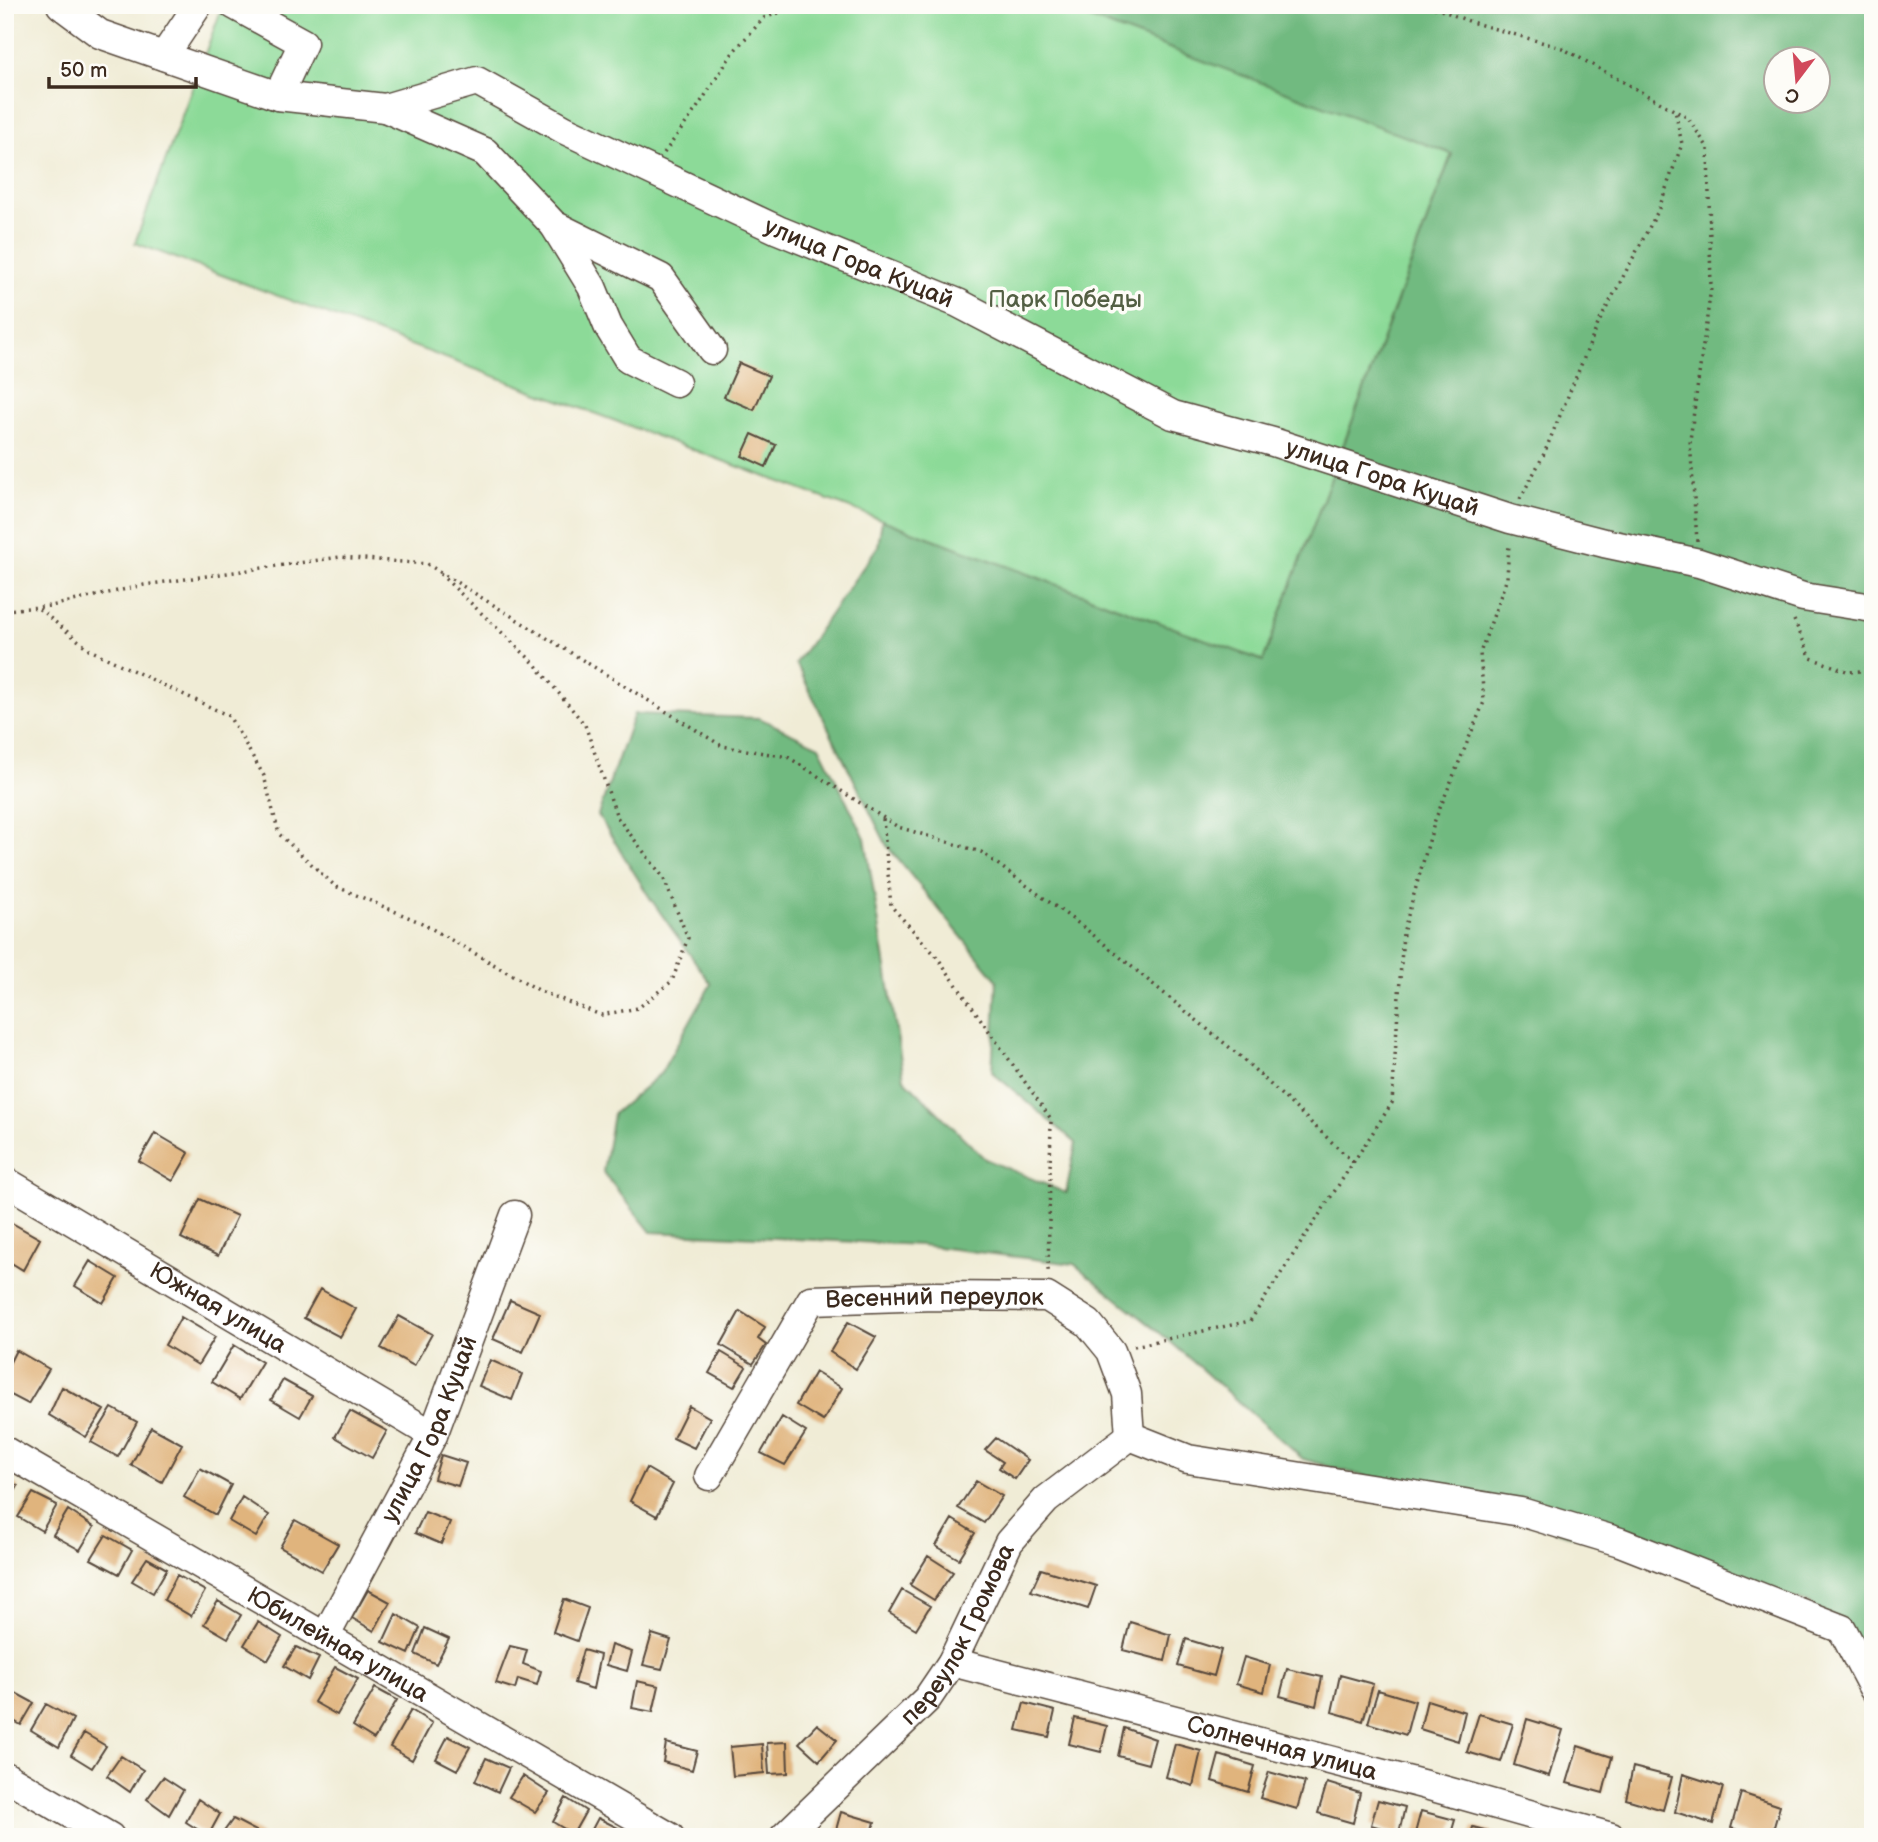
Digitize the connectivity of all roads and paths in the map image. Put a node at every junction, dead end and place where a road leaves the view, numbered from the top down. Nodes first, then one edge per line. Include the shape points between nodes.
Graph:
1 (61, 5) edge
2 (198, 5) edge
3 (234, 5) edge
4 (802, 5) edge
5 (1428, 5) edge
6 (164, 56) junction
7 (278, 96) junction
8 (385, 108) junction
9 (652, 170) junction
10 (554, 225) junction
11 (712, 350) dead end
12 (676, 383) dead end
13 (1699, 563) junction
14 (433, 568) junction
15 (1786, 592) junction
16 (37, 607) junction
17 (1873, 608) edge
18 (5, 610) edge
19 (1873, 670) edge
20 (882, 817) junction
21 (1403, 933) dead end
22 (1353, 1162) junction
23 (5, 1181) edge
24 (515, 1215) dead end
25 (1047, 1297) junction
26 (1111, 1351) junction
27 (433, 1435) junction
28 (1130, 1436) junction
29 (5, 1451) edge
30 (709, 1476) dead end
31 (326, 1637) junction
32 (952, 1662) junction
33 (1873, 1688) edge
34 (5, 1776) edge
35 (110, 1837) edge
36 (670, 1837) edge
37 (785, 1837) edge
38 (1611, 1837) edge

1 - 6 street, улица Гора Куцай via 100,34
2 - 6 street
3 - 7 street via 303,43
4 - 9 path via 764,18 734,51
5 - 13 path via 1562,48 1688,118 1708,148 1711,288 1690,440
6 - 7 street, улица Гора Куцай
7 - 8 street, улица Гора Куцай
8 - 9 street, улица Гора Куцай via 477,81 565,130
8 - 10 street via 485,152
9 - 13 street, улица Гора Куцай via 778,230 958,303 1172,415 1273,442 1510,519
10 - 11 street via 661,278
10 - 12 street via 628,359
13 - 15 street, улица Гора Куцай
14 - 16 path via 340,557 144,585
14 - 16 path via 534,663 585,725 617,817 663,877 688,938 672,981 638,1008 601,1015 552,995 422,923 335,886 279,834 264,776 229,716 90,650
14 - 20 path via 722,746 788,757
15 - 17 street, улица Гора Куцай
15 - 19 path via 1811,658 1849,672
16 - 18 path
20 - 22 path via 898,827 981,852 1086,929 1240,1056
20 - 25 path via 891,906 937,957 1051,1119
21 - 22 path via 1392,1103
22 - 26 path via 1250,1321
23 - 27 street, Южная улица
24 - 27 street, улица Гора Куцай
25 - 26 street, Весенний переулок via 1088,1323
25 - 30 street, Весенний переулок via 811,1300
26 - 28 street, Весенний переулок via 1127,1394
27 - 31 street, улица Гора Куцай
28 - 32 street, переулок Громова via 1046,1500 1009,1542
28 - 33 street via 1188,1459 1521,1512 1620,1542 1842,1629
29 - 31 street, Юбилейная улица
31 - 36 street, Юбилейная улица
32 - 37 street, переулок Громова via 927,1699
32 - 38 street, Солнечная улица
34 - 35 street

